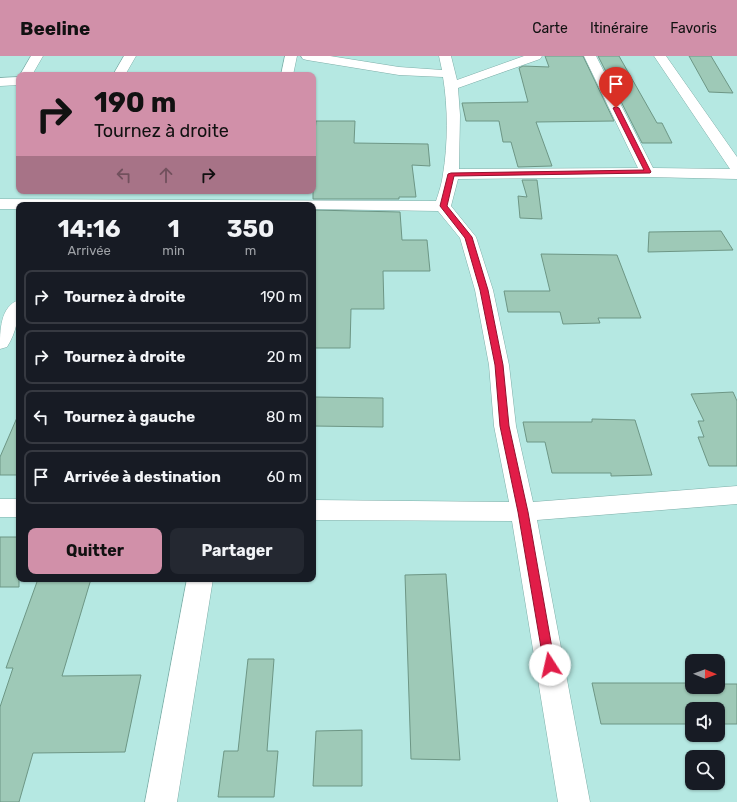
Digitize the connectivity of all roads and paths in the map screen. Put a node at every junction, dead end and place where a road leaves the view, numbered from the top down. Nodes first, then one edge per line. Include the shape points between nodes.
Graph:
1 (37, 56) edge
2 (130, 56) edge
3 (291, 56) edge
4 (307, 56) edge
5 (445, 56) edge
6 (536, 56) edge
7 (590, 56) edge
8 (660, 56) edge
9 (28, 72) edge
10 (121, 72) edge
11 (288, 72) edge
12 (451, 80) junction
13 (16, 81) edge
14 (0, 82) edge
15 (737, 168) edge
16 (648, 172) junction
17 (451, 174) junction
18 (737, 174) edge
19 (134, 194) edge
20 (65, 200) edge
21 (263, 200) edge
22 (32, 202) edge
23 (94, 202) edge
24 (125, 202) edge
25 (193, 202) edge
26 (16, 203) edge
27 (0, 204) edge
28 (443, 206) junction
29 (16, 309) edge
30 (0, 343) edge
31 (737, 495) edge
32 (0, 508) edge
33 (16, 508) edge
34 (316, 510) edge
35 (523, 512) junction
36 (199, 582) edge
37 (161, 802) edge
38 (574, 802) edge

1 - 9 street
2 - 10 street
3 - 11 street
4 - 12 street
5 - 12 street
6 - 12 street
7 - 16 street
8 - 15 street
12 - 17 street via 454,114
13 - 14 street
16 - 17 street
16 - 18 street
17 - 28 street
19 - 24 street
20 - 22 street
20 - 23 street
21 - 25 street
21 - 28 street
26 - 27 street
28 - 35 street via 468,237 484,290 499,365 505,426
29 - 30 street via 11,315
31 - 35 street
32 - 33 street
34 - 35 street
35 - 38 street
36 - 37 street

